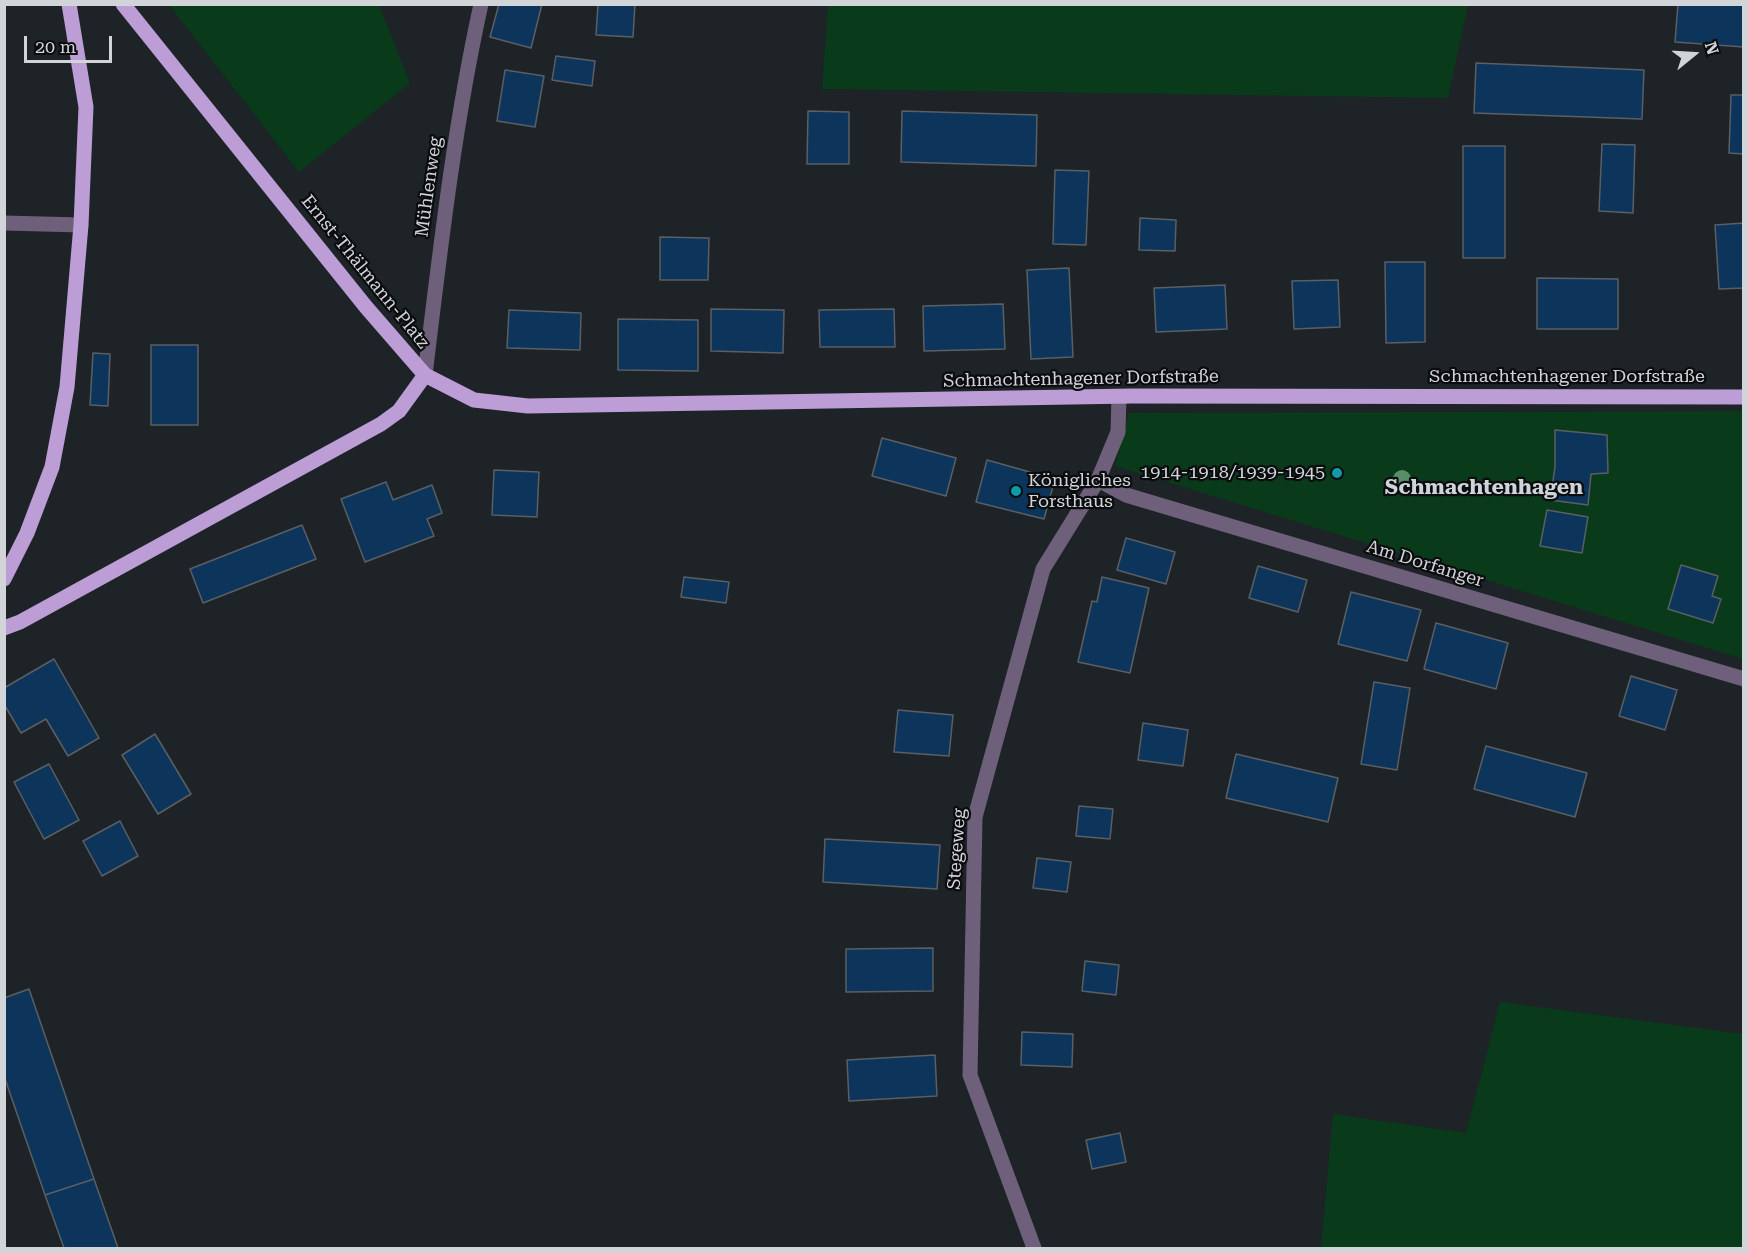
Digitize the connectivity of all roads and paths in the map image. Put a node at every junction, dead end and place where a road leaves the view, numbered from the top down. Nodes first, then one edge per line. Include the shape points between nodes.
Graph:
1 (69, 4) edge
2 (123, 4) edge
3 (481, 4) edge
4 (4, 223) edge
5 (81, 225) junction
6 (425, 375) junction
7 (1119, 397) junction
8 (1743, 397) edge
9 (1098, 480) junction
10 (4, 579) edge
11 (4, 628) edge
12 (1743, 679) edge
13 (1034, 1248) edge

1 - 5 main road via 86,107
2 - 6 main road, Ernst-Thälmann-Platz
3 - 6 street, Mühlenweg via 452,164
4 - 5 street
5 - 10 main road via 67,387 52,467 27,533
6 - 7 main road, Schmachtenhagener Dorfstraße via 474,400 528,406
6 - 11 main road, Ernst-Thälmann-Platz via 399,411 381,424
7 - 8 main road, Schmachtenhagener Dorfstraße
7 - 9 street, Stegeweg via 1118,432
9 - 12 street, Am Dorfanger via 1126,495
9 - 13 street, Stegeweg via 1043,570 975,817 970,1075

